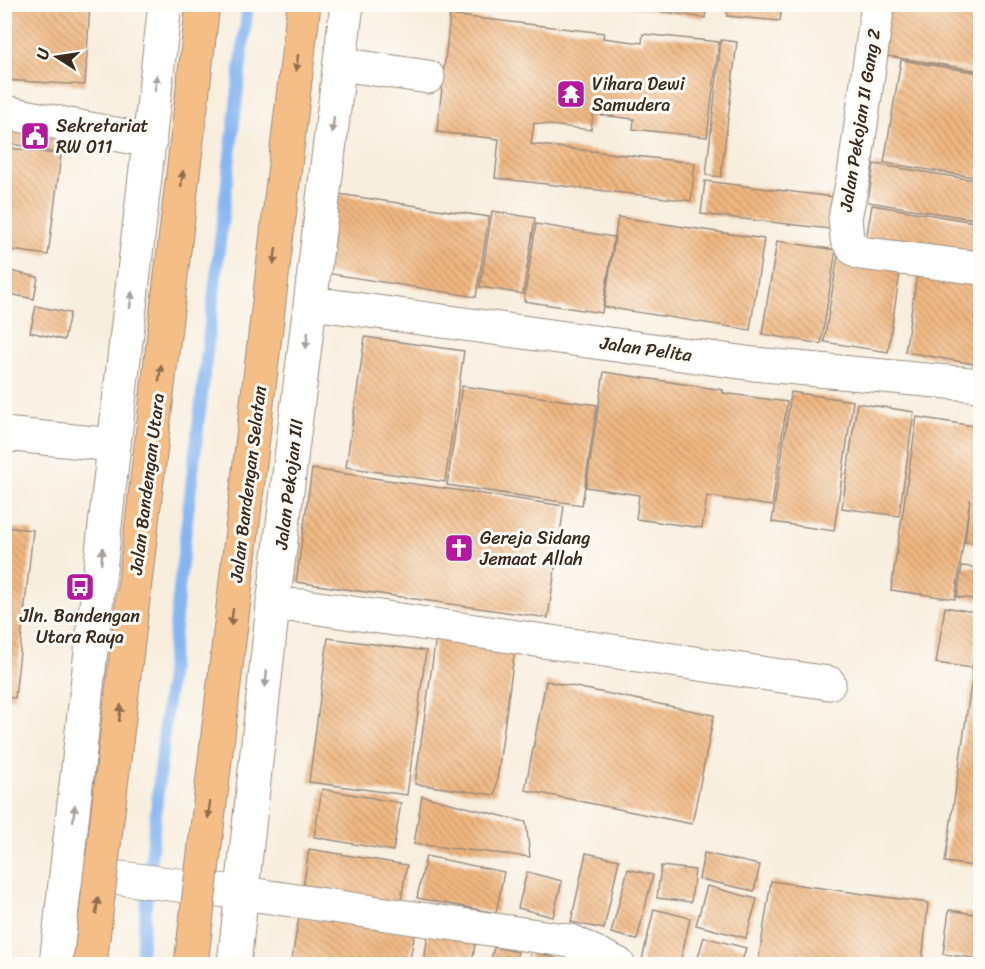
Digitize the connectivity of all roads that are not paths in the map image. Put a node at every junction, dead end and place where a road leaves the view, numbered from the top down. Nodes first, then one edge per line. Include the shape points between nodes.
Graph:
1 (165, 4) edge
2 (203, 4) edge
3 (304, 4) edge
4 (347, 4) edge
5 (878, 4) edge
6 (340, 64) junction
7 (428, 77) dead end
8 (4, 112) edge
9 (150, 141) junction
10 (981, 268) edge
11 (312, 303) junction
12 (981, 385) edge
13 (4, 434) edge
14 (114, 445) junction
15 (273, 604) junction
16 (830, 682) dead end
17 (74, 872) junction
18 (231, 892) junction
19 (56, 964) edge
20 (90, 964) edge
21 (191, 964) edge
22 (234, 964) edge
23 (618, 964) edge

9 -> 1 street
20 -> 2 main road, Jalan Bandengan Utara, bridge
3 -> 21 main road, Jalan Bandengan Selatan, bridge
4 - 6 street, Jalan Pekojan III
5 - 10 street, Jalan Pekojan II Gang 2 via 845,218 847,239 860,253
6 - 7 street
6 -> 11 street, Jalan Pekojan III
8 - 9 street
14 -> 9 street
11 - 12 street, Jalan Pelita via 754,364
11 -> 15 street, Jalan Pekojan III
13 - 14 street
17 -> 14 street
15 - 16 street
15 -> 18 street, Jalan Pekojan III
17 - 18 street, bridge
17 - 19 street
18 - 22 street, Jalan Pekojan III
18 - 23 street via 571,941

